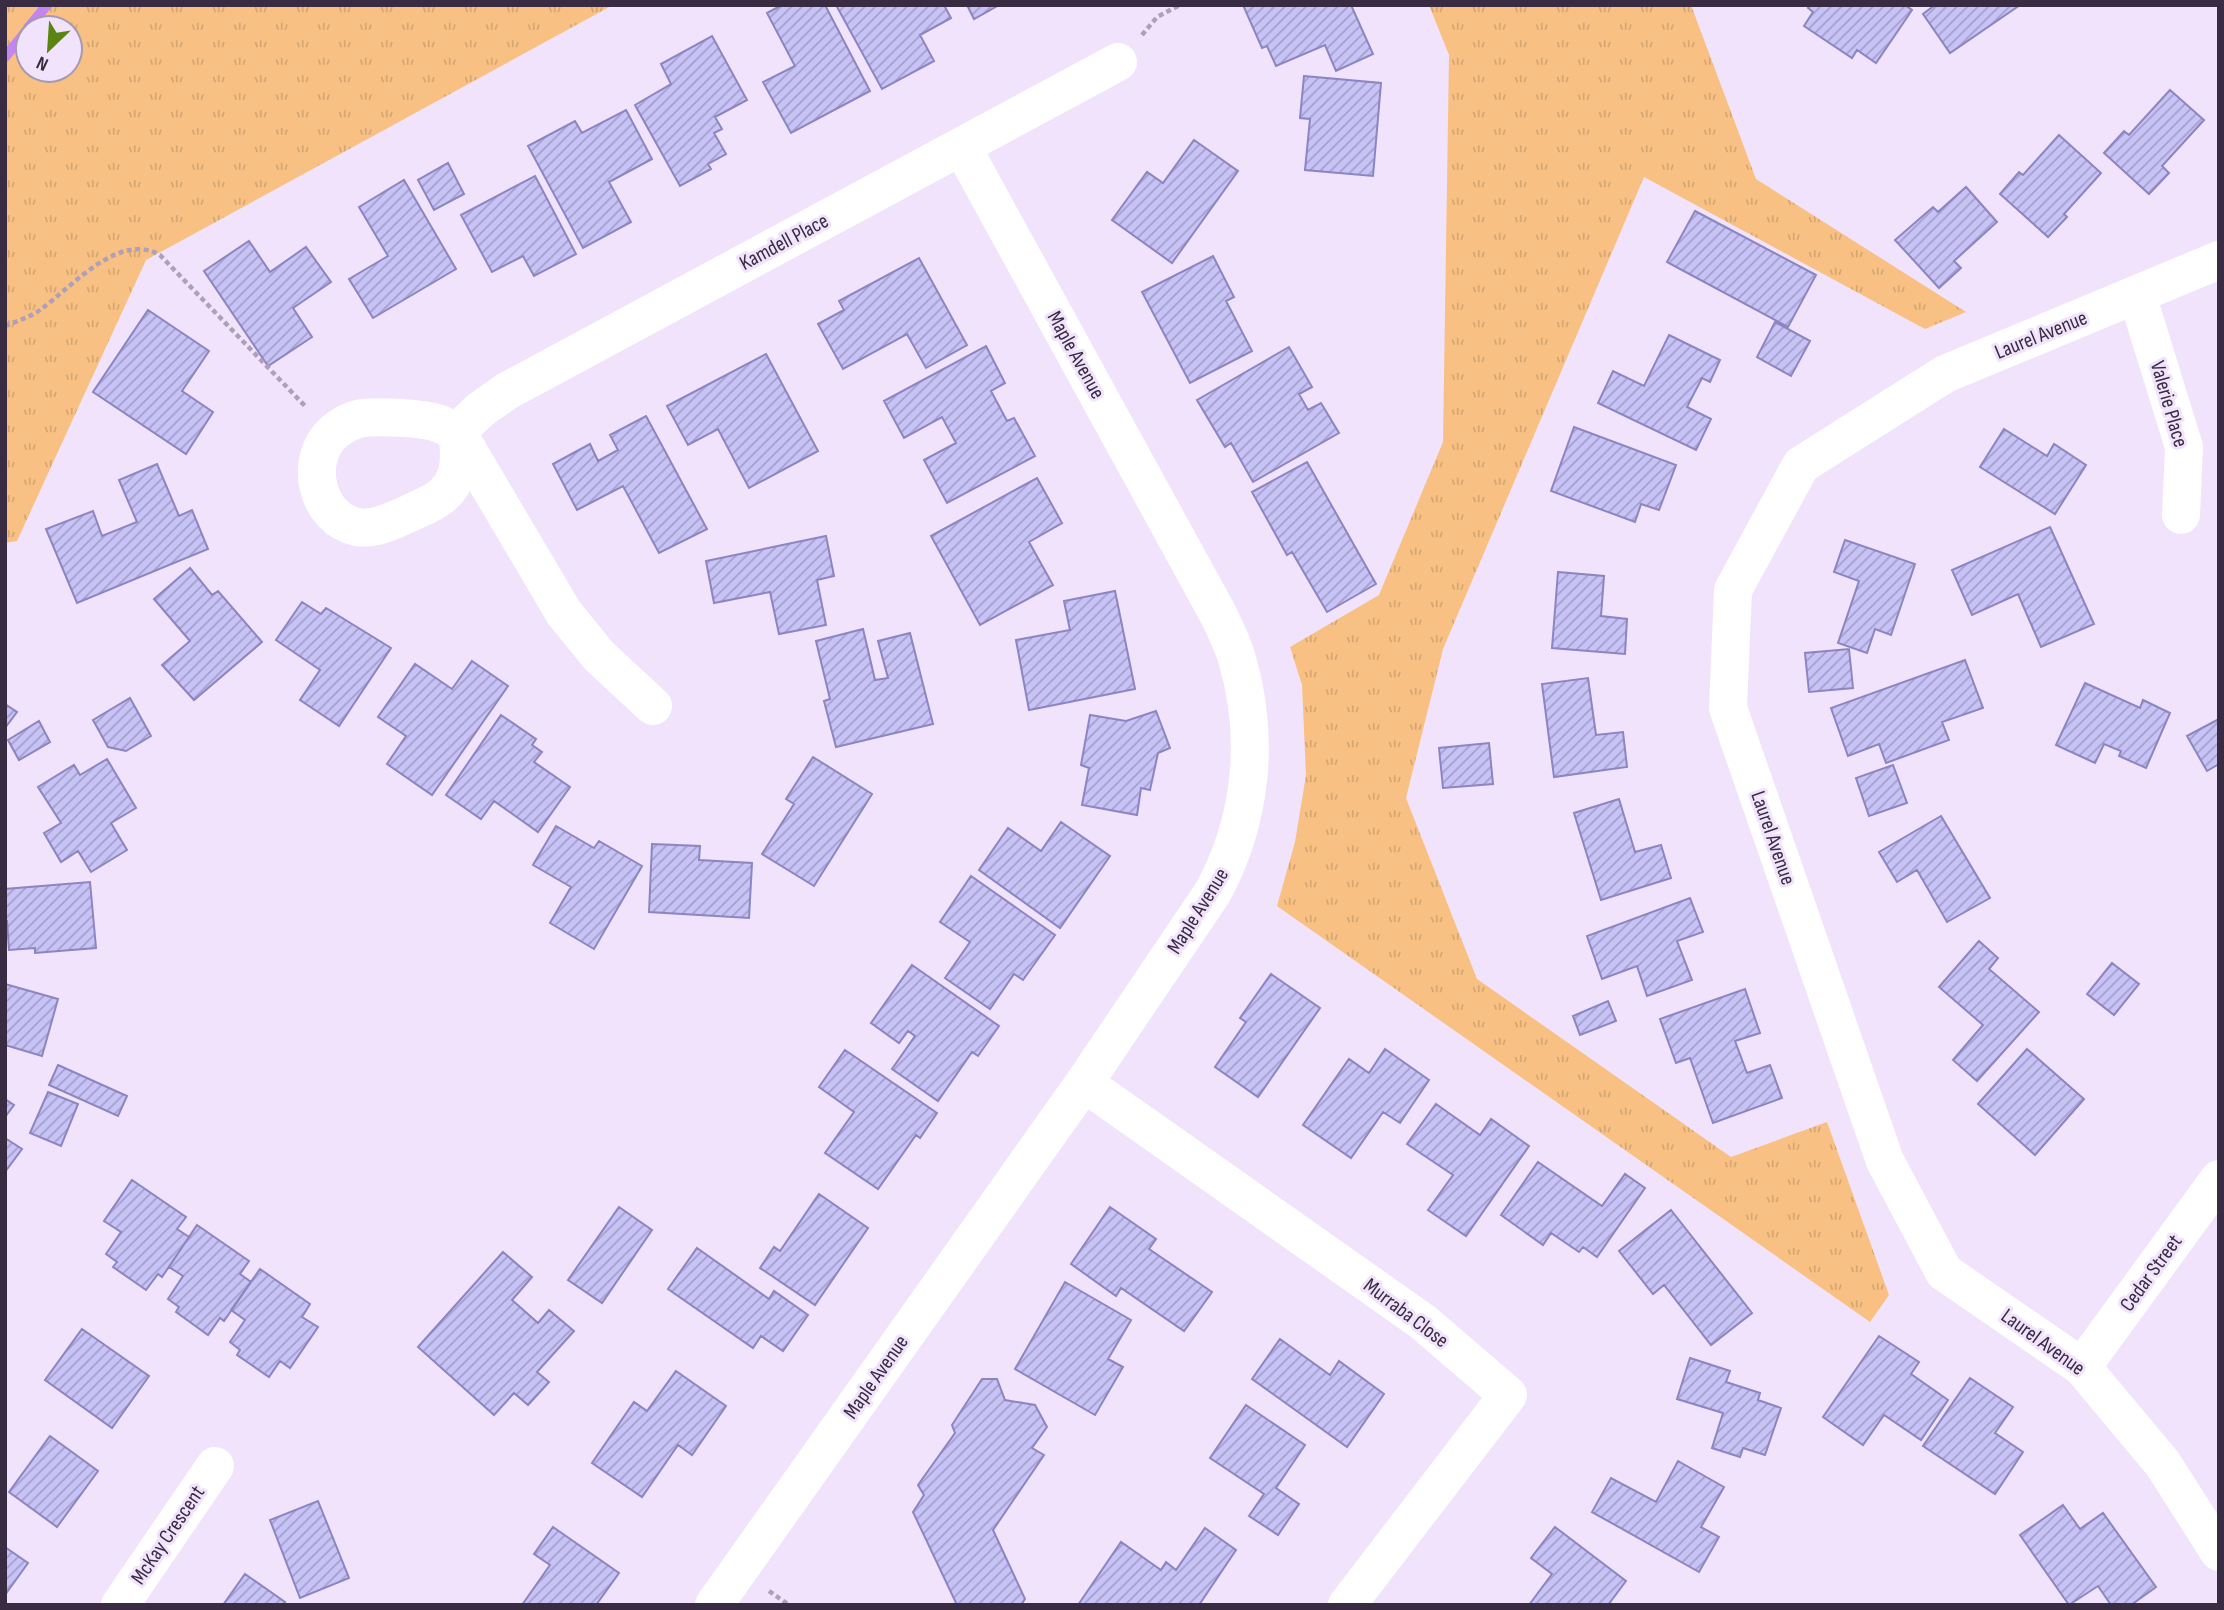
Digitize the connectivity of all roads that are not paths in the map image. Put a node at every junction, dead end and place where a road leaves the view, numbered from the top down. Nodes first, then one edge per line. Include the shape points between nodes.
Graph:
1 (1118, 62) road end
2 (962, 147) junction
3 (2219, 260) edge
4 (2137, 295) junction
5 (457, 432) junction
6 (2181, 515) dead end
7 (653, 706) dead end
8 (1084, 1083) junction
9 (2219, 1179) edge
10 (2082, 1367) junction
11 (215, 1466) dead end
12 (2219, 1552) edge
13 (120, 1605) edge
14 (714, 1605) edge
15 (1347, 1605) edge

1 - 2 street, Kamdell Place
2 - 5 street, Kamdell Place via 508,391
2 - 8 street, Maple Avenue via 1218,614 1246,692 1250,762 1246,802 1229,862
3 - 4 street, Laurel Avenue
4 - 6 street, Valerie Place via 2184,447
4 - 10 street, Laurel Avenue via 1945,374 1801,465 1732,590 1728,708 1885,1161 1944,1272
5 - 5 street via 458,475 432,503 379,525 358,527 340,519 324,503 317,485 318,463 331,434 345,424 362,418 435,422
5 - 7 street via 570,622
8 - 14 street, Maple Avenue
8 - 15 street, Murraba Close via 1423,1322 1508,1395
9 - 10 street, Cedar Street
10 - 12 street, Laurel Avenue via 2163,1464
11 - 13 street, McKay Crescent

